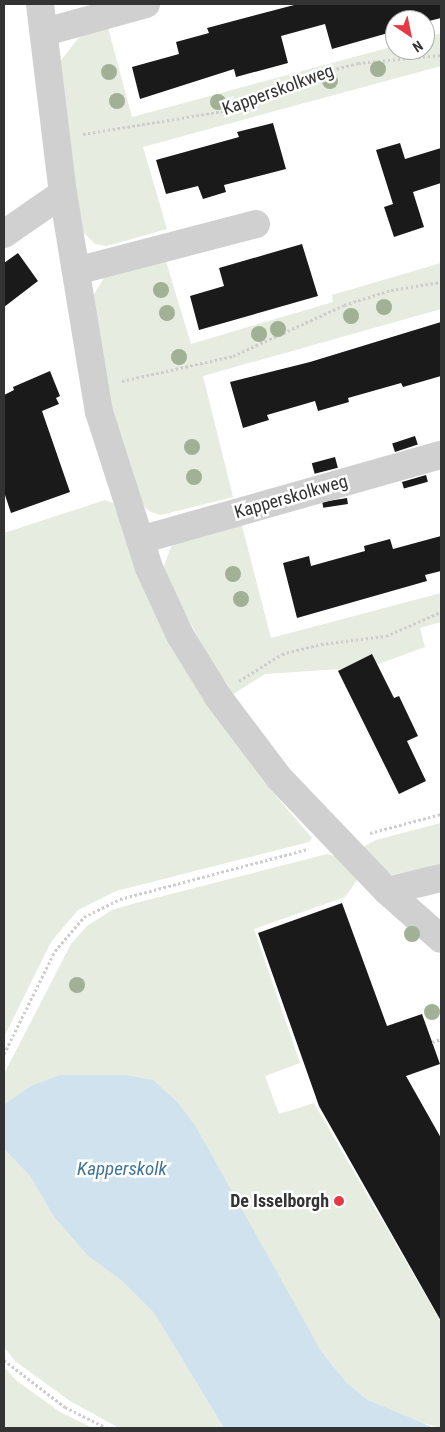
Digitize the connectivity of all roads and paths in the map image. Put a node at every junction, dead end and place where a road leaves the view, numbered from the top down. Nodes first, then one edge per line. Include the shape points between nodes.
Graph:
1 (40, 4) edge
2 (146, 4) edge
3 (45, 32) junction
4 (441, 55) edge
5 (56, 138) junction
6 (63, 193) junction
7 (256, 224) dead end
8 (4, 234) edge
9 (76, 271) junction
10 (441, 282) edge
11 (94, 386) junction
12 (441, 455) edge
13 (140, 540) junction
14 (441, 612) edge
15 (218, 697) junction
16 (441, 814) edge
17 (339, 841) junction
18 (441, 878) edge
19 (387, 891) junction
20 (441, 939) edge
21 (441, 1039) edge
22 (432, 1042) dead end
23 (4, 1054) edge
24 (4, 1360) edge
25 (107, 1428) edge

1 - 3 street
2 - 3 street
3 - 5 street
4 - 5 path, Kapperskolkweg via 358,63 298,80 235,109
5 - 6 street
6 - 8 street
6 - 9 street
7 - 9 street
9 - 11 street
10 - 11 path via 391,290 344,306 233,356
11 - 13 street via 99,412
12 - 13 street, Kapperskolkweg
13 - 15 street via 180,634
14 - 15 path via 386,636 321,644 282,654 253,670
15 - 17 street via 279,778
16 - 17 path
17 - 19 street
17 - 23 path via 120,899 91,913 70,931 55,951
18 - 19 street
19 - 20 street
21 - 22 path
24 - 25 path via 66,1407

